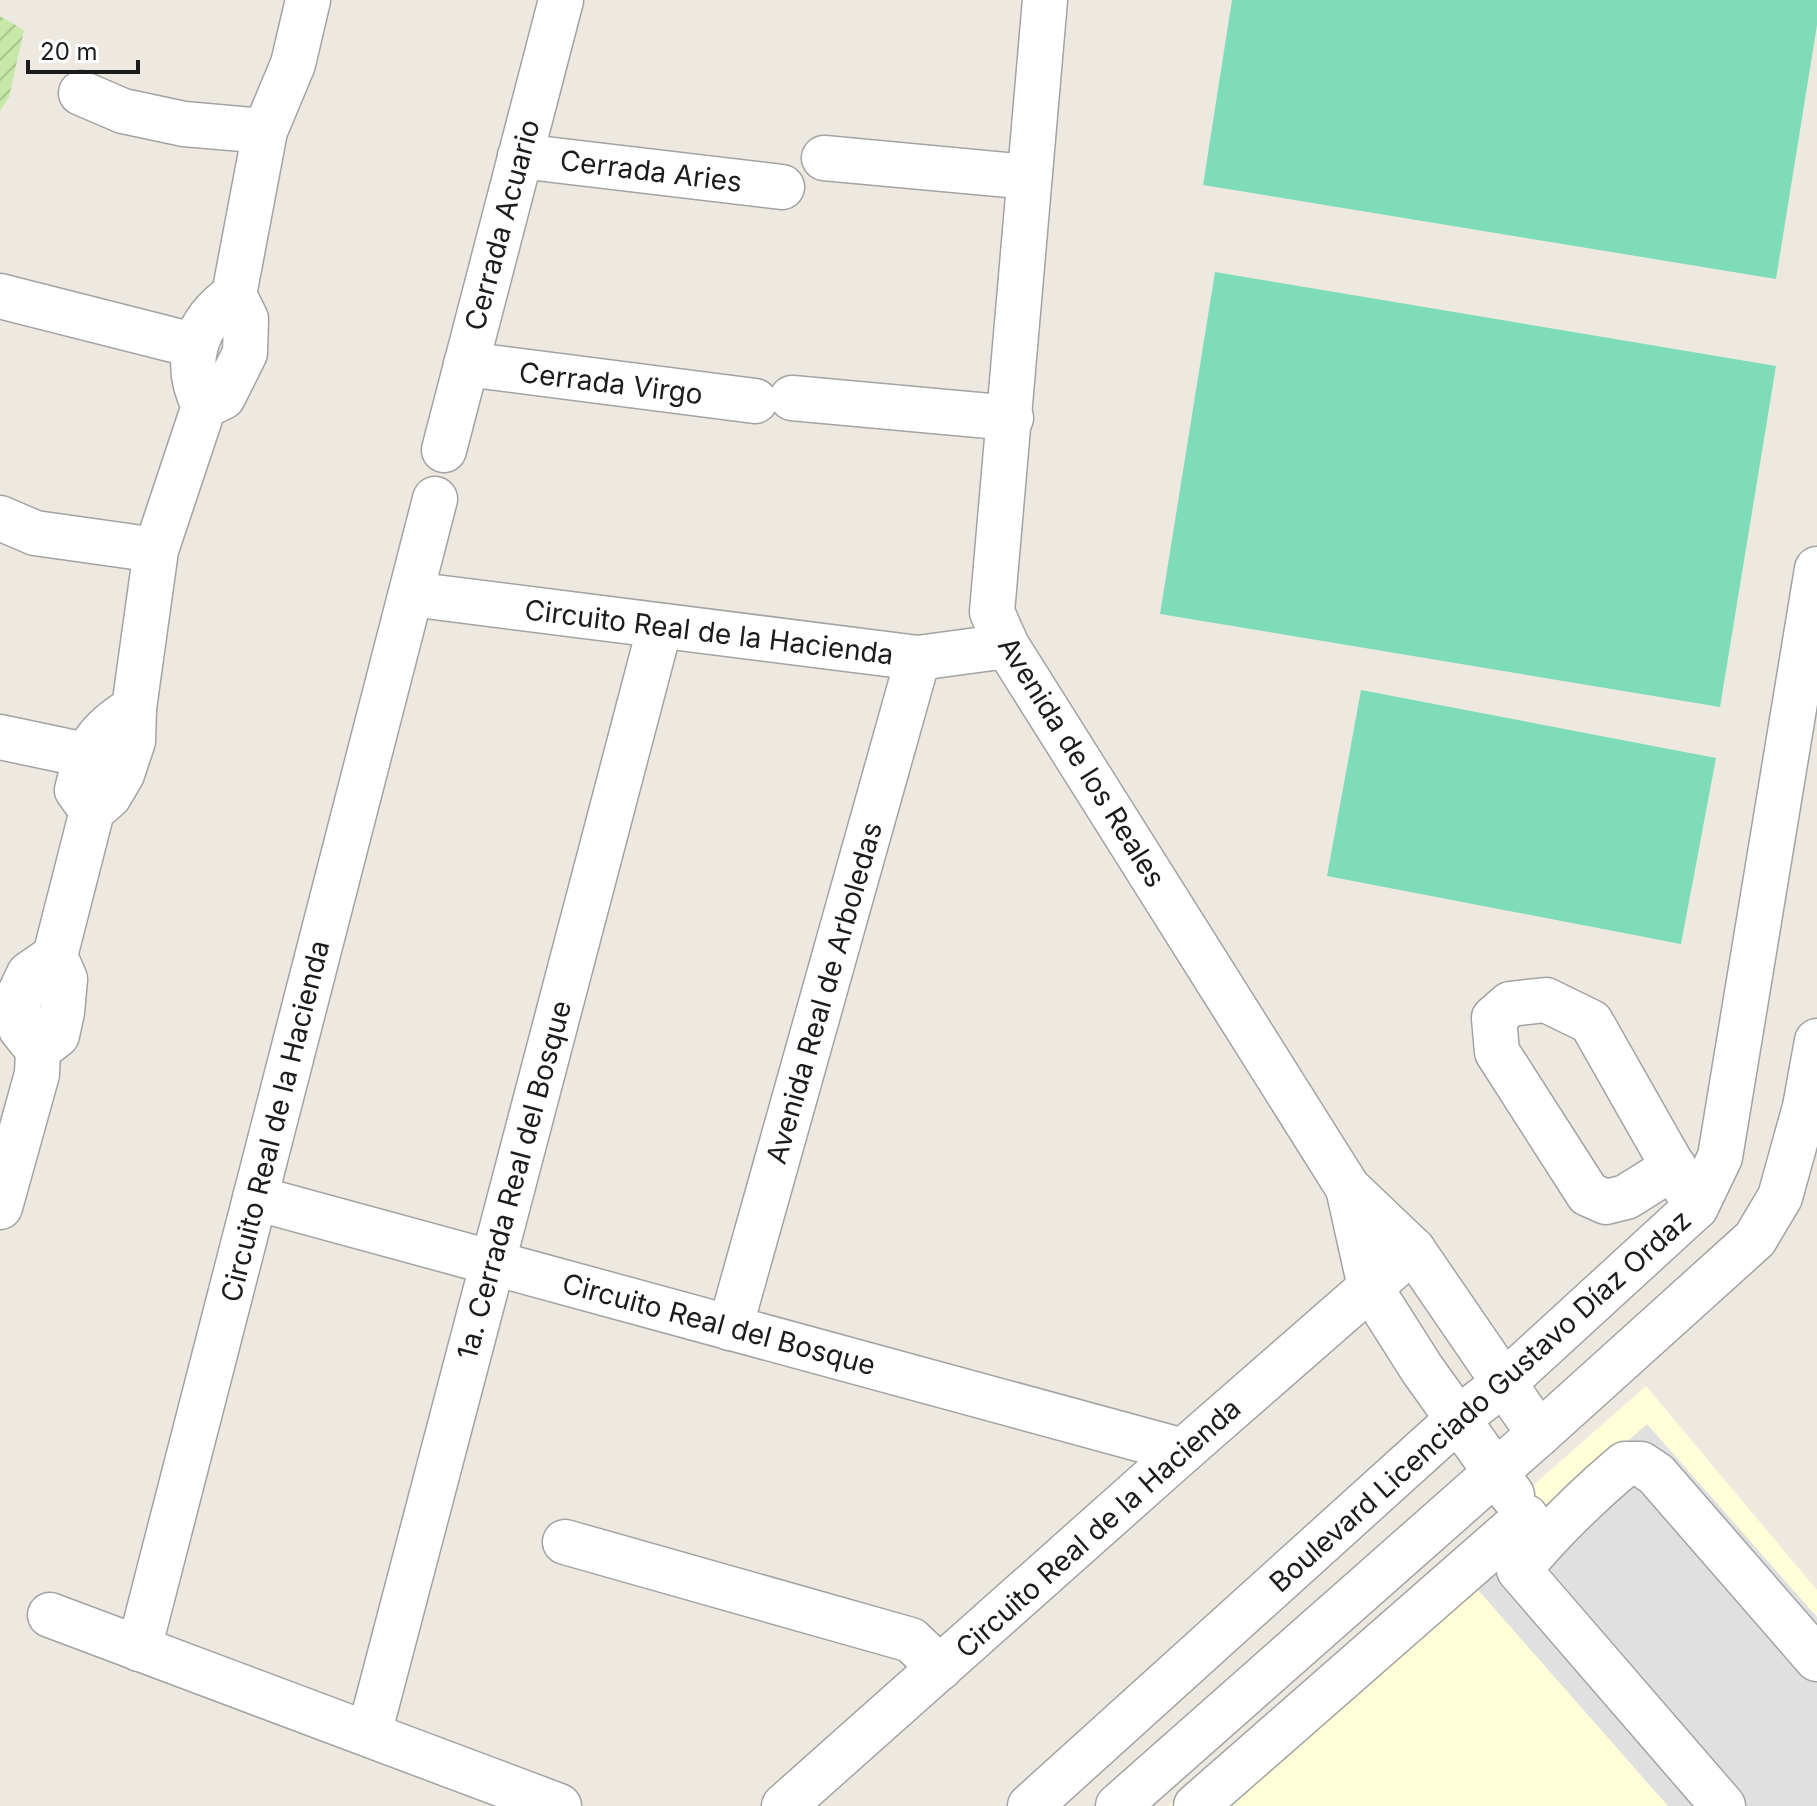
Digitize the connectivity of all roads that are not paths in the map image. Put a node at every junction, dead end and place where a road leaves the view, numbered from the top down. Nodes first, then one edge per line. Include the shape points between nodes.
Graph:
1 (308, 0) edge
2 (561, 0) edge
3 (1045, 0) edge
4 (81, 93) dead end
5 (265, 131) junction
6 (520, 156) junction
7 (824, 158) dead end
8 (1029, 177) junction
9 (782, 187) dead end
10 (234, 295) junction
11 (0, 296) edge
12 (193, 345) junction
13 (466, 364) junction
14 (204, 406) junction
15 (1011, 418) junction
16 (444, 450) dead end
17 (435, 499) dead end
18 (0, 518) edge
19 (156, 550) junction
20 (1817, 569) edge
21 (411, 594) junction
22 (660, 626) junction
23 (1007, 646) junction
24 (918, 658) junction
25 (134, 708) junction
26 (0, 737) edge
27 (85, 755) junction
28 (92, 811) junction
29 (20, 983) edge
30 (1817, 1041) edge
31 (38, 1050) junction
32 (1817, 1166) edge
33 (1674, 1167) junction
34 (1348, 1188) junction
35 (1780, 1197) junction
36 (255, 1198) junction
37 (0, 1207) edge
38 (1696, 1207) junction
39 (1413, 1250) junction
40 (493, 1263) junction
41 (1370, 1287) junction
42 (730, 1328) junction
43 (1504, 1383) junction
44 (1458, 1419) junction
45 (1539, 1434) junction
46 (1183, 1451) junction
47 (1495, 1471) junction
48 (1535, 1528) junction
49 (565, 1542) dead end
50 (50, 1615) dead end
51 (139, 1649) junction
52 (1817, 1659) edge
53 (940, 1668) junction
54 (369, 1734) junction
55 (559, 1806) edge
56 (784, 1806) edge
57 (1030, 1806) edge
58 (1118, 1806) edge
59 (1196, 1806) edge
60 (1723, 1806) edge

1 - 5 street via 293,64
2 - 6 street, Cerrada Acuario
3 - 8 street, Avenida de los Reales
4 - 5 street via 123,111 184,124
5 - 10 street
6 - 9 street, Cerrada Aries
6 - 13 street, Cerrada Acuario
7 - 8 street
8 - 15 street, Avenida de los Reales
10 - 12 street via 215,308
10 - 14 street via 246,319 245,353 223,397
11 - 12 street
12 - 14 street via 194,388
13 - 15 street, Cerrada Virgo via 774,400
13 - 16 street, Cerrada Acuario
14 - 19 street
15 - 23 street, Avenida de los Reales via 992,612
17 - 21 street, Circuito Real de la Hacienda
18 - 19 street via 35,533
19 - 25 street
20 - 38 street, Boulevard Licenciado Gustavo Díaz Ordaz via 1720,1157
21 - 22 street, Circuito Real de la Hacienda
21 - 36 street, Circuito Real de la Hacienda
22 - 24 street, Circuito Real de la Hacienda
22 - 40 street, 1a. Cerrada Real del Bosque
23 - 24 street, Circuito Real de la Hacienda
23 - 34 street, Avenida de los Reales
24 - 42 street, Avenida Real de Arboledas
25 - 27 street via 110,722
25 - 28 street via 133,741 122,774
26 - 27 street
27 - 28 street via 77,790
28 - 29 street
29 - 31 street via 21,1029
29 - 31 street via 65,979 57,1035
30 - 35 street
31 - 37 street via 37,1074
32 - 35 street
33 - 33 street via 1626,1197 1606,1202 1588,1194 1497,1052 1494,1018 1510,1004 1546,1000 1591,1022
33 - 38 street
34 - 39 street, Avenida de los Reales
34 - 41 street, Avenida de los Reales
35 - 45 street via 1755,1239
36 - 40 street, Circuito Real del Bosque
36 - 51 street, Circuito Real de la Hacienda
38 - 43 street, Boulevard Licenciado Gustavo Díaz Ordaz
39 - 41 street, Circuito Real de la Hacienda
39 - 43 street, Avenida de los Reales
40 - 42 street, Circuito Real del Bosque
40 - 54 street, 1a. Cerrada Real del Bosque
41 - 44 street, Avenida de los Reales
41 - 46 street, Circuito Real de la Hacienda
42 - 46 street, Circuito Real del Bosque
43 - 44 street, Boulevard Licenciado Gustavo Díaz Ordaz
43 - 45 street, Avenida de los Reales
44 - 47 street, Avenida de los Reales
44 - 57 street, Boulevard Licenciado Gustavo Díaz Ordaz
45 - 47 street
46 - 53 street, Circuito Real de la Hacienda
47 - 48 street, Avenida de los Reales
47 - 58 street
48 - 52 street via 1571,1511 1625,1464 1641,1464 1656,1474
48 - 59 street
48 - 60 street via 1519,1570
49 - 53 street via 911,1640
50 - 51 street
51 - 54 street
53 - 56 street, Circuito Real de la Hacienda
54 - 55 street

